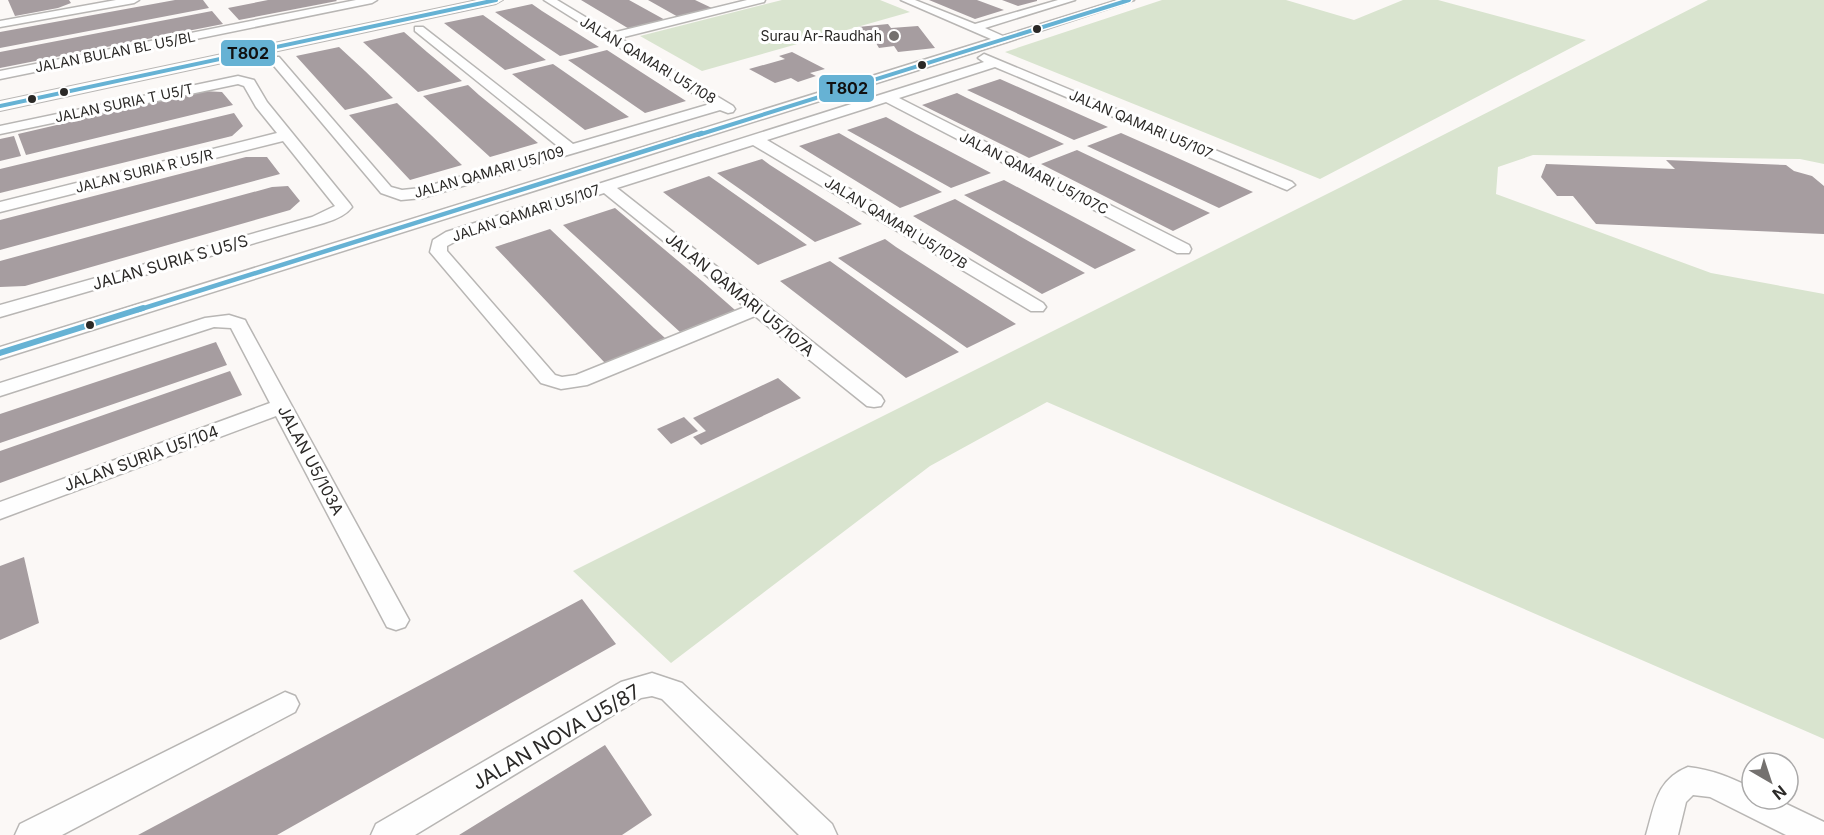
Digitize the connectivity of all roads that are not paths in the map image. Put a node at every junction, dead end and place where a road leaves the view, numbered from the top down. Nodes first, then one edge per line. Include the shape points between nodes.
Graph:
1 (134, 0) edge
2 (372, 0) edge
3 (458, 0) edge
4 (496, 0) edge
5 (549, 0) edge
6 (760, 0) edge
7 (906, 0) edge
8 (1070, 0) edge
9 (1130, 0) edge
10 (100, 3) edge
11 (732, 3) edge
12 (0, 24) edge
13 (419, 28) dead end
14 (974, 28) junction
15 (610, 37) junction
16 (1003, 40) junction
17 (968, 51) junction
18 (275, 60) dead end
19 (995, 63) junction
20 (0, 75) edge
21 (0, 96) edge
22 (887, 97) junction
23 (721, 105) junction
24 (0, 106) edge
25 (746, 120) junction
26 (0, 130) edge
27 (288, 135) junction
28 (754, 139) junction
29 (571, 149) junction
30 (1287, 185) dead end
31 (606, 187) junction
32 (0, 207) edge
33 (1182, 249) dead end
34 (1037, 307) dead end
35 (758, 308) junction
36 (0, 311) edge
37 (0, 353) edge
38 (0, 390) edge
39 (874, 401) dead end
40 (282, 406) junction
41 (0, 511) edge
42 (396, 620) dead end
43 (285, 704) dead end
44 (31, 835) edge
45 (387, 835) edge
46 (821, 835) edge
47 (1662, 835) edge
48 (1819, 835) edge

1 - 10 street
2 - 20 street, JALAN BULAN BL U5/BL
3 - 21 street
4 - 24 street
5 - 15 street, JALAN QAMARI U5/108
6 - 11 street
7 - 14 street
8 - 14 street
9 - 16 street
10 - 12 street
11 - 15 street
13 - 29 street
14 - 16 street
15 - 23 street, JALAN QAMARI U5/108
16 - 17 street
17 - 19 street, JALAN QAMARI U5/107
17 - 25 street
18 - 29 street, JALAN QAMARI U5/109 via 392,193 422,193
19 - 22 street, JALAN QAMARI U5/107
19 - 30 street, JALAN QAMARI U5/107
22 - 28 street, JALAN QAMARI U5/107
22 - 33 street, JALAN QAMARI U5/107C
23 - 25 street, JALAN QAMARI U5/108
23 - 29 street, JALAN QAMARI U5/109
25 - 37 street
26 - 27 street, JALAN SURIA T U5/T via 238,80 249,83
27 - 32 street, JALAN SURIA R U5/R
27 - 36 street, JALAN SURIA S U5/S via 344,207 340,212
28 - 31 street, JALAN QAMARI U5/107
28 - 34 street, JALAN QAMARI U5/107B
31 - 35 street, JALAN QAMARI U5/107A
31 - 35 street, JALAN QAMARI U5/107 via 452,236 439,244 438,252 548,379 561,383 580,381
35 - 39 street, JALAN QAMARI U5/107A
38 - 40 street, JALAN U5/103A via 212,322 229,321 238,324
40 - 41 street, JALAN SURIA U5/104
40 - 42 street, JALAN U5/103A
43 - 44 street
45 - 46 street, JALAN NOVA U5/87 via 631,690 653,684 672,691
47 - 48 street via 1673,794 1688,781 1713,784

